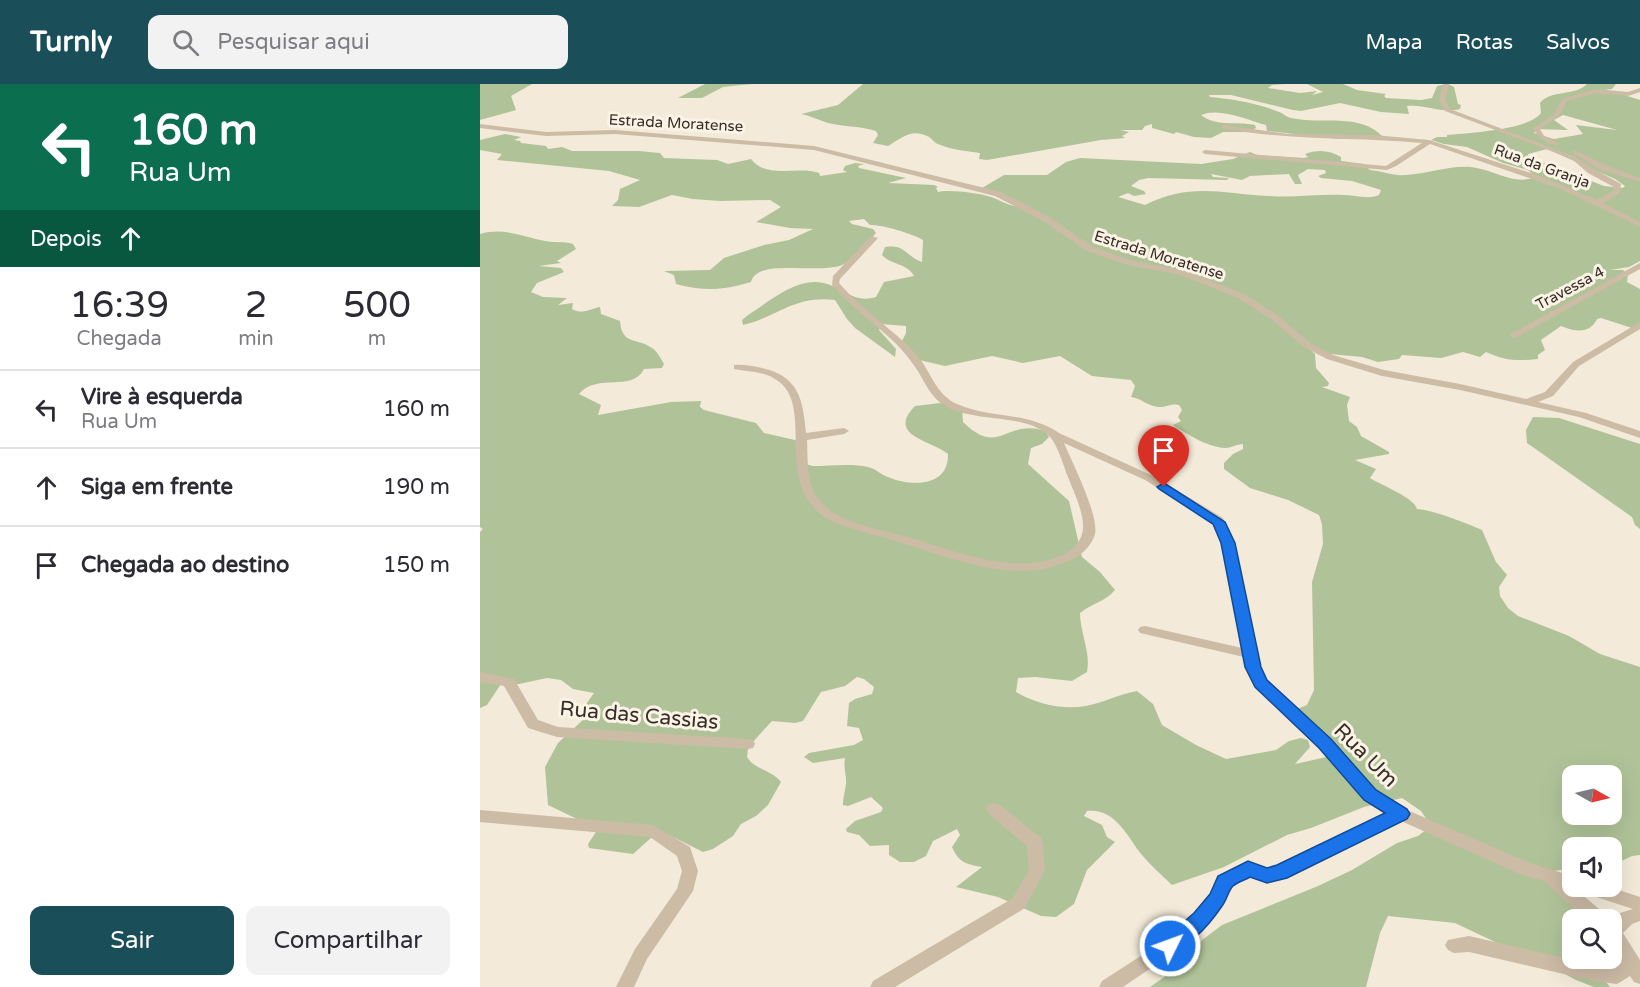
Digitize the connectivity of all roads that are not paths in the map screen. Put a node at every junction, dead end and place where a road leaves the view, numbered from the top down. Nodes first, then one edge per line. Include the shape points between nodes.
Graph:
1 (1446, 84) edge
2 (1640, 90) edge
3 (480, 126) edge
4 (1224, 127) dead end
5 (1430, 142) junction
6 (1204, 152) dead end
7 (1640, 180) edge
8 (1599, 202) junction
9 (1640, 225) edge
10 (874, 238) dead end
11 (1640, 266) edge
12 (1640, 325) edge
13 (1514, 335) dead end
14 (736, 367) dead end
15 (1525, 403) junction
16 (844, 431) dead end
17 (1055, 435) junction
18 (1640, 435) edge
19 (802, 437) junction
20 (1145, 630) dead end
21 (1250, 654) junction
22 (480, 677) edge
23 (748, 744) dead end
24 (994, 809) dead end
25 (1401, 814) junction
26 (480, 816) edge
27 (1548, 876) junction
28 (1562, 880) edge
29 (1618, 897) edge
30 (1640, 904) edge
31 (1588, 909) edge
32 (1640, 914) edge
33 (1622, 920) edge
34 (1454, 945) dead end
35 (1622, 948) edge
36 (1636, 970) edge
37 (625, 987) edge
38 (879, 987) edge
39 (1108, 987) edge

1 - 8 street via 1442,100 1447,110 1574,158 1618,186 1616,192
2 - 7 street via 1628,94 1596,91 1564,100 1557,115 1536,129 1542,137 1602,167
3 - 15 street, Estrada Moratense via 546,135 615,132 802,146 998,194 1046,219 1090,249 1131,263 1183,273 1241,296 1307,345 1330,357 1382,374
4 - 5 street, Rua da Granja via 1288,136
5 - 6 street via 1387,168
5 - 8 street, Rua da Granja via 1512,167
8 - 9 street, Rua da Granja
10 - 17 street, Rua Um via 835,283 916,361 936,395 959,409 1028,421
11 - 13 street, Travessa 4
12 - 15 street via 1576,364 1549,394
14 - 19 street via 774,374 789,386
15 - 18 street, Estrada Moratense via 1600,420
16 - 19 street
17 - 19 street via 1090,530 1072,556 1061,561 1013,566 984,563 831,517 807,489
17 - 21 street, Rua Um via 1149,478 1219,522 1228,543
20 - 21 street
21 - 25 street, Rua Um via 1260,684 1325,744 1370,795
22 - 23 street, Rua das Cassias via 509,682 533,724 557,732
24 - 38 street via 1035,843 1037,870 1019,903
25 - 27 street, Rua Um
25 - 39 street via 1281,873 1267,875 1248,868 1225,882 1201,919 1170,946
26 - 37 street via 653,831 684,852 690,872 685,891 640,954
27 - 28 street, Rua Um
27 - 31 street
29 - 30 street
32 - 33 street
34 - 36 street via 1469,944 1594,973 1617,976
35 - 36 street

